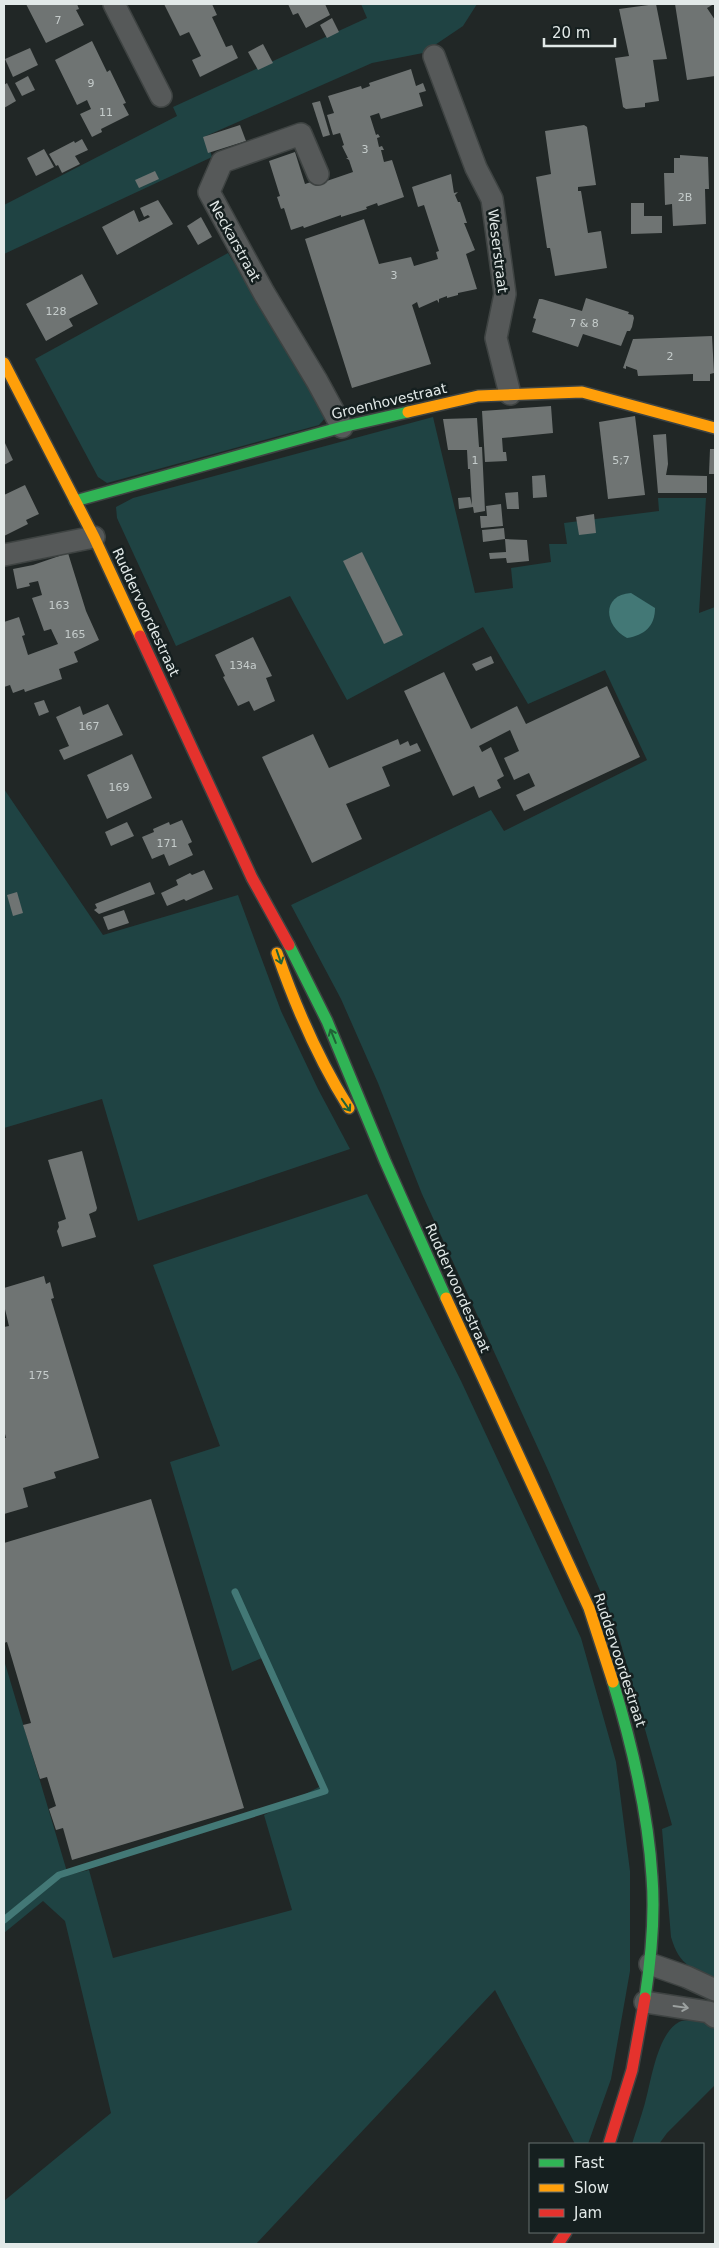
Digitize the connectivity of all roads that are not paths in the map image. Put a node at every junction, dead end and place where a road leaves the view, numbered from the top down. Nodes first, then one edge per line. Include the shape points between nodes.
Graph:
1 (114, 4) edge
2 (434, 56) dead end
3 (161, 96) dead end
4 (318, 174) dead end
5 (4, 363) edge
6 (510, 394) junction
7 (342, 427) junction
8 (715, 428) edge
9 (75, 501) junction
10 (94, 537) junction
11 (4, 555) edge
12 (252, 878) junction
13 (385, 1161) junction
14 (650, 1964) junction
15 (715, 1990) edge
16 (645, 2002) junction
17 (715, 2017) edge
18 (608, 2143) edge
19 (565, 2233) edge
20 (558, 2244) edge

1 - 3 street
2 - 6 street, Weserstraat via 476,168 492,199 506,294 496,338
4 - 7 street, Neckarstraat via 300,134 222,162 209,192
5 - 9 street, Ruddervoordestraat
6 - 7 street, Groenhovestraat via 478,396
6 - 8 street, Groenhovestraat via 582,392
7 - 9 street, Groenhovestraat
9 - 10 street, Ruddervoordestraat
10 - 11 street
10 - 12 street, Ruddervoordestraat
13 -> 12 street, Ruddervoordestraat via 327,1021
12 -> 13 street, Ruddervoordestraat via 306,1031 335,1088
13 - 14 street, Ruddervoordestraat via 588,1608 611,1675 629,1736 652,1877
14 - 15 street
14 - 16 street, Ruddervoordestraat
16 -> 17 street via 709,2012
16 - 18 street, Ruddervoordestraat via 632,2070
19 - 20 street

